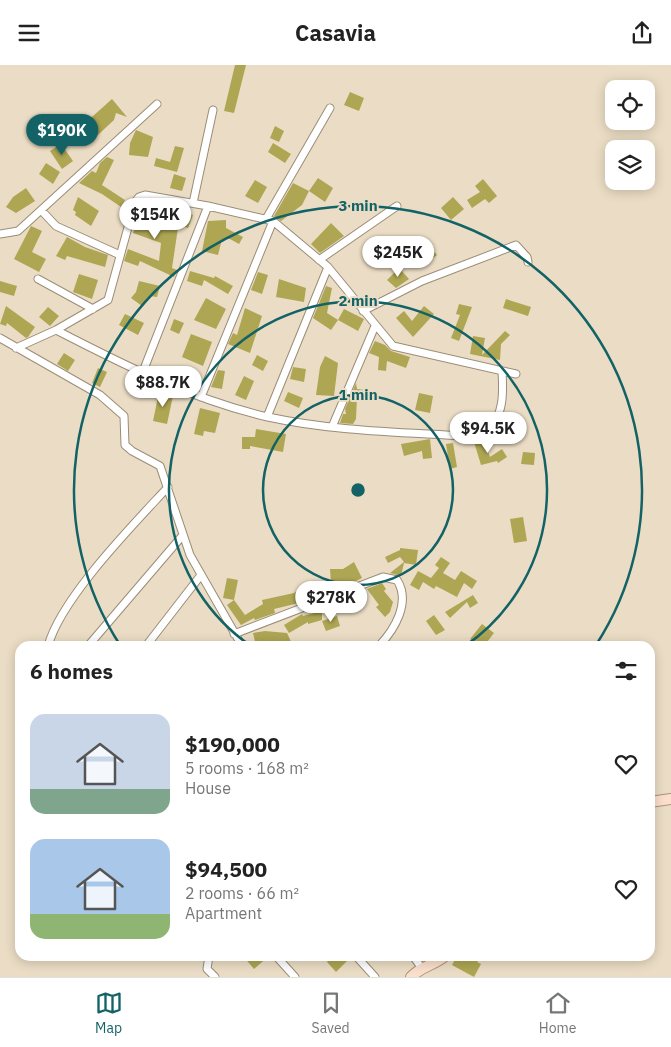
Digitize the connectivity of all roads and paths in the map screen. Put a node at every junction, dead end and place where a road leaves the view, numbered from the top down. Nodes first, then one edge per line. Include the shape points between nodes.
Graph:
1 (156, 104) dead end
2 (330, 107) dead end
3 (213, 110) dead end
4 (193, 203) junction
5 (208, 206) junction
6 (397, 206) dead end
7 (41, 210) junction
8 (269, 220) junction
9 (0, 235) edge
10 (120, 255) junction
11 (319, 260) junction
12 (528, 263) dead end
13 (328, 267) junction
14 (38, 279) dead end
15 (93, 309) junction
16 (362, 311) junction
17 (375, 327) junction
18 (56, 331) junction
19 (0, 338) edge
20 (16, 348) junction
21 (502, 371) junction
22 (142, 374) junction
23 (516, 374) dead end
24 (201, 397) junction
25 (267, 417) junction
26 (332, 427) junction
27 (168, 487) junction
28 (183, 535) junction
29 (201, 575) junction
30 (234, 634) junction
31 (50, 641) edge
32 (92, 641) edge
33 (150, 641) edge
34 (239, 641) edge
35 (383, 641) edge
36 (671, 799) edge
37 (655, 801) edge
38 (208, 961) edge
39 (281, 961) edge
40 (361, 961) edge
41 (417, 961) edge
42 (438, 961) edge
43 (421, 967) junction
44 (215, 977) edge
45 (295, 977) edge
46 (375, 977) edge
47 (411, 977) edge

1 - 7 street
2 - 8 street
3 - 4 street
4 - 5 street
4 - 10 street via 146,195 139,197
5 - 8 street
5 - 22 street
6 - 11 street
7 - 9 street via 18,231
7 - 10 street via 56,226
8 - 11 street
8 - 24 street
10 - 15 street via 108,300
11 - 13 street
12 - 16 street via 516,245 422,281
13 - 16 street
13 - 25 street
14 - 15 street
15 - 18 street
16 - 17 street
17 - 21 street via 393,345
17 - 26 street
18 - 20 street
18 - 22 street
19 - 20 street
20 - 27 street via 100,395 120,411 124,416 125,445 160,467
21 - 23 street
21 - 26 street via 499,414 486,430 465,437
22 - 24 street
24 - 25 street
25 - 26 street
27 - 28 street
27 - 31 street via 58,619
28 - 29 street
28 - 32 street
29 - 30 street
29 - 33 street
30 - 34 street
30 - 35 street via 383,577 398,580 404,600 391,632
36 - 37 main road
38 - 44 street via 207,969
39 - 45 street
40 - 46 street
41 - 43 street
42 - 43 main road
43 - 47 main road

